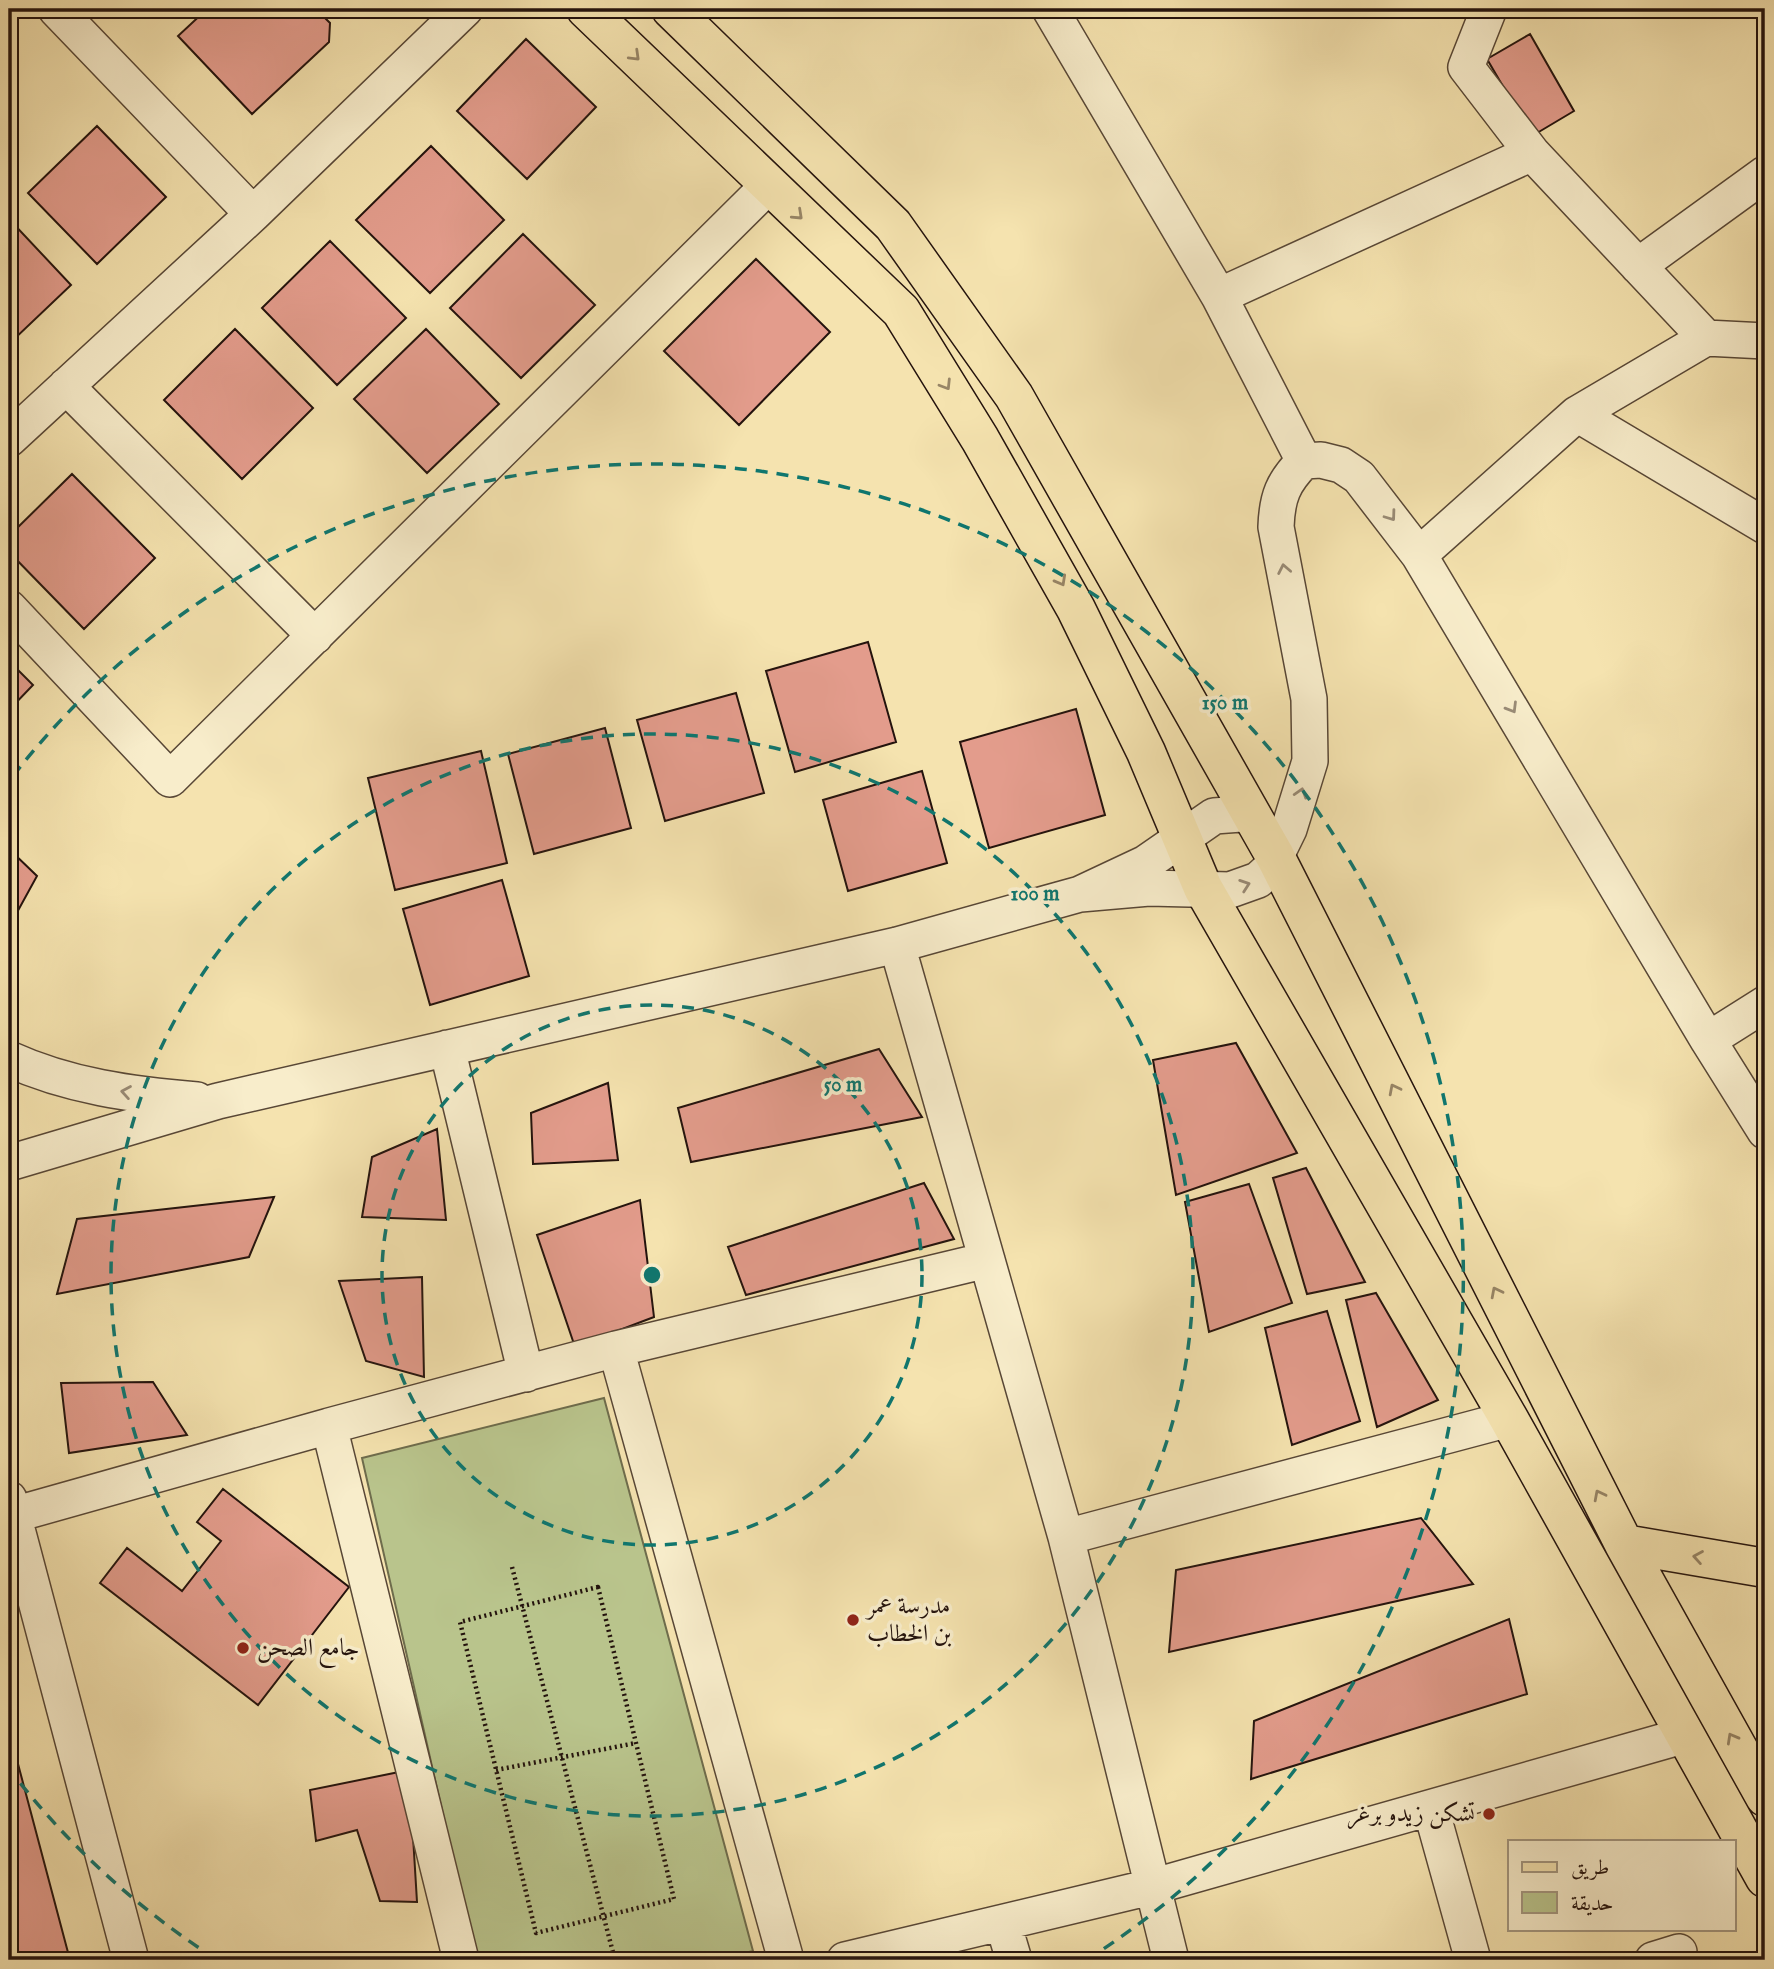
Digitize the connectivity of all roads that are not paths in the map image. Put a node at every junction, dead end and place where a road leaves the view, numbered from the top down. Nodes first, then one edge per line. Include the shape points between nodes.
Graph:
1 (56, 9) edge
2 (465, 9) edge
3 (586, 9) edge
4 (671, 9) edge
5 (1050, 9) edge
6 (1489, 9) edge
7 (1532, 153) junction
8 (1765, 174) edge
9 (768, 186) junction
10 (253, 214) junction
11 (1638, 266) junction
12 (1219, 296) junction
13 (1706, 338) junction
14 (1765, 341) edge
15 (66, 386) junction
16 (1577, 414) junction
17 (9, 439) edge
18 (1304, 461) junction
19 (1765, 526) edge
20 (1419, 555) junction
21 (9, 608) edge
22 (315, 636) junction
23 (1254, 818) junction
24 (1181, 841) junction
25 (1275, 856) junction
26 (1203, 888) junction
27 (1080, 894) junction
28 (897, 945) junction
29 (1765, 1004) edge
30 (1708, 1040) junction
31 (447, 1048) junction
32 (9, 1059) edge
33 (218, 1101) junction
34 (1765, 1130) edge
35 (9, 1163) edge
36 (987, 1259) junction
37 (616, 1349) junction
38 (526, 1374) junction
39 (1509, 1419) junction
40 (329, 1426) junction
41 (11, 1507) edge
42 (1066, 1538) junction
43 (1624, 1544) junction
44 (1765, 1568) edge
45 (1686, 1735) junction
46 (1765, 1797) edge
47 (1431, 1809) junction
48 (1765, 1878) edge
49 (1155, 1886) junction
50 (1003, 1923) junction
51 (860, 1958) edge
52 (131, 1960) edge
53 (461, 1960) edge
54 (786, 1960) edge
55 (1014, 1960) edge
56 (1171, 1960) edge
57 (1473, 1960) edge

1 - 10 street
2 - 10 street
3 -> 9 main road
4 - 23 main road via 893,225 1014,396
5 - 12 street
6 - 7 street via 1466,66
7 - 11 street
7 - 12 street
8 - 11 street
9 - 22 street
9 -> 24 main road via 901,311 1076,609 1146,752
10 - 15 street
11 - 13 street
12 - 18 street
13 - 14 street
13 - 16 street
15 - 17 street
15 - 22 street
16 - 19 street
16 - 20 street
18 -> 20 street via 1341,465 1359,477
25 -> 18 street via 1302,794 1310,761 1309,699 1276,527 1277,500 1287,478
20 -> 30 street
21 - 22 street via 170,779
23 - 24 street via 1214,816
23 - 25 main road
24 - 26 main road
24 - 27 street
26 -> 25 street via 1245,887 1264,875
43 -> 25 main road
26 - 27 street
26 - 39 main road
27 - 28 street
28 - 31 street
28 - 36 street
29 - 30 street
30 - 34 street
31 - 33 street
31 - 38 street
33 -> 32 street via 144,1096 82,1084
33 - 35 street
36 - 37 street
36 - 42 street
37 - 38 street
37 - 54 street
38 - 40 street
39 - 42 street
39 - 45 main road
40 - 41 street
40 - 53 street
41 - 52 street
42 - 49 street
44 -> 43 main road
46 -> 43 main road
45 - 47 street
45 - 48 main road
47 - 49 street
47 - 57 street
49 - 50 street
49 - 56 street
50 - 51 street
50 - 55 street

